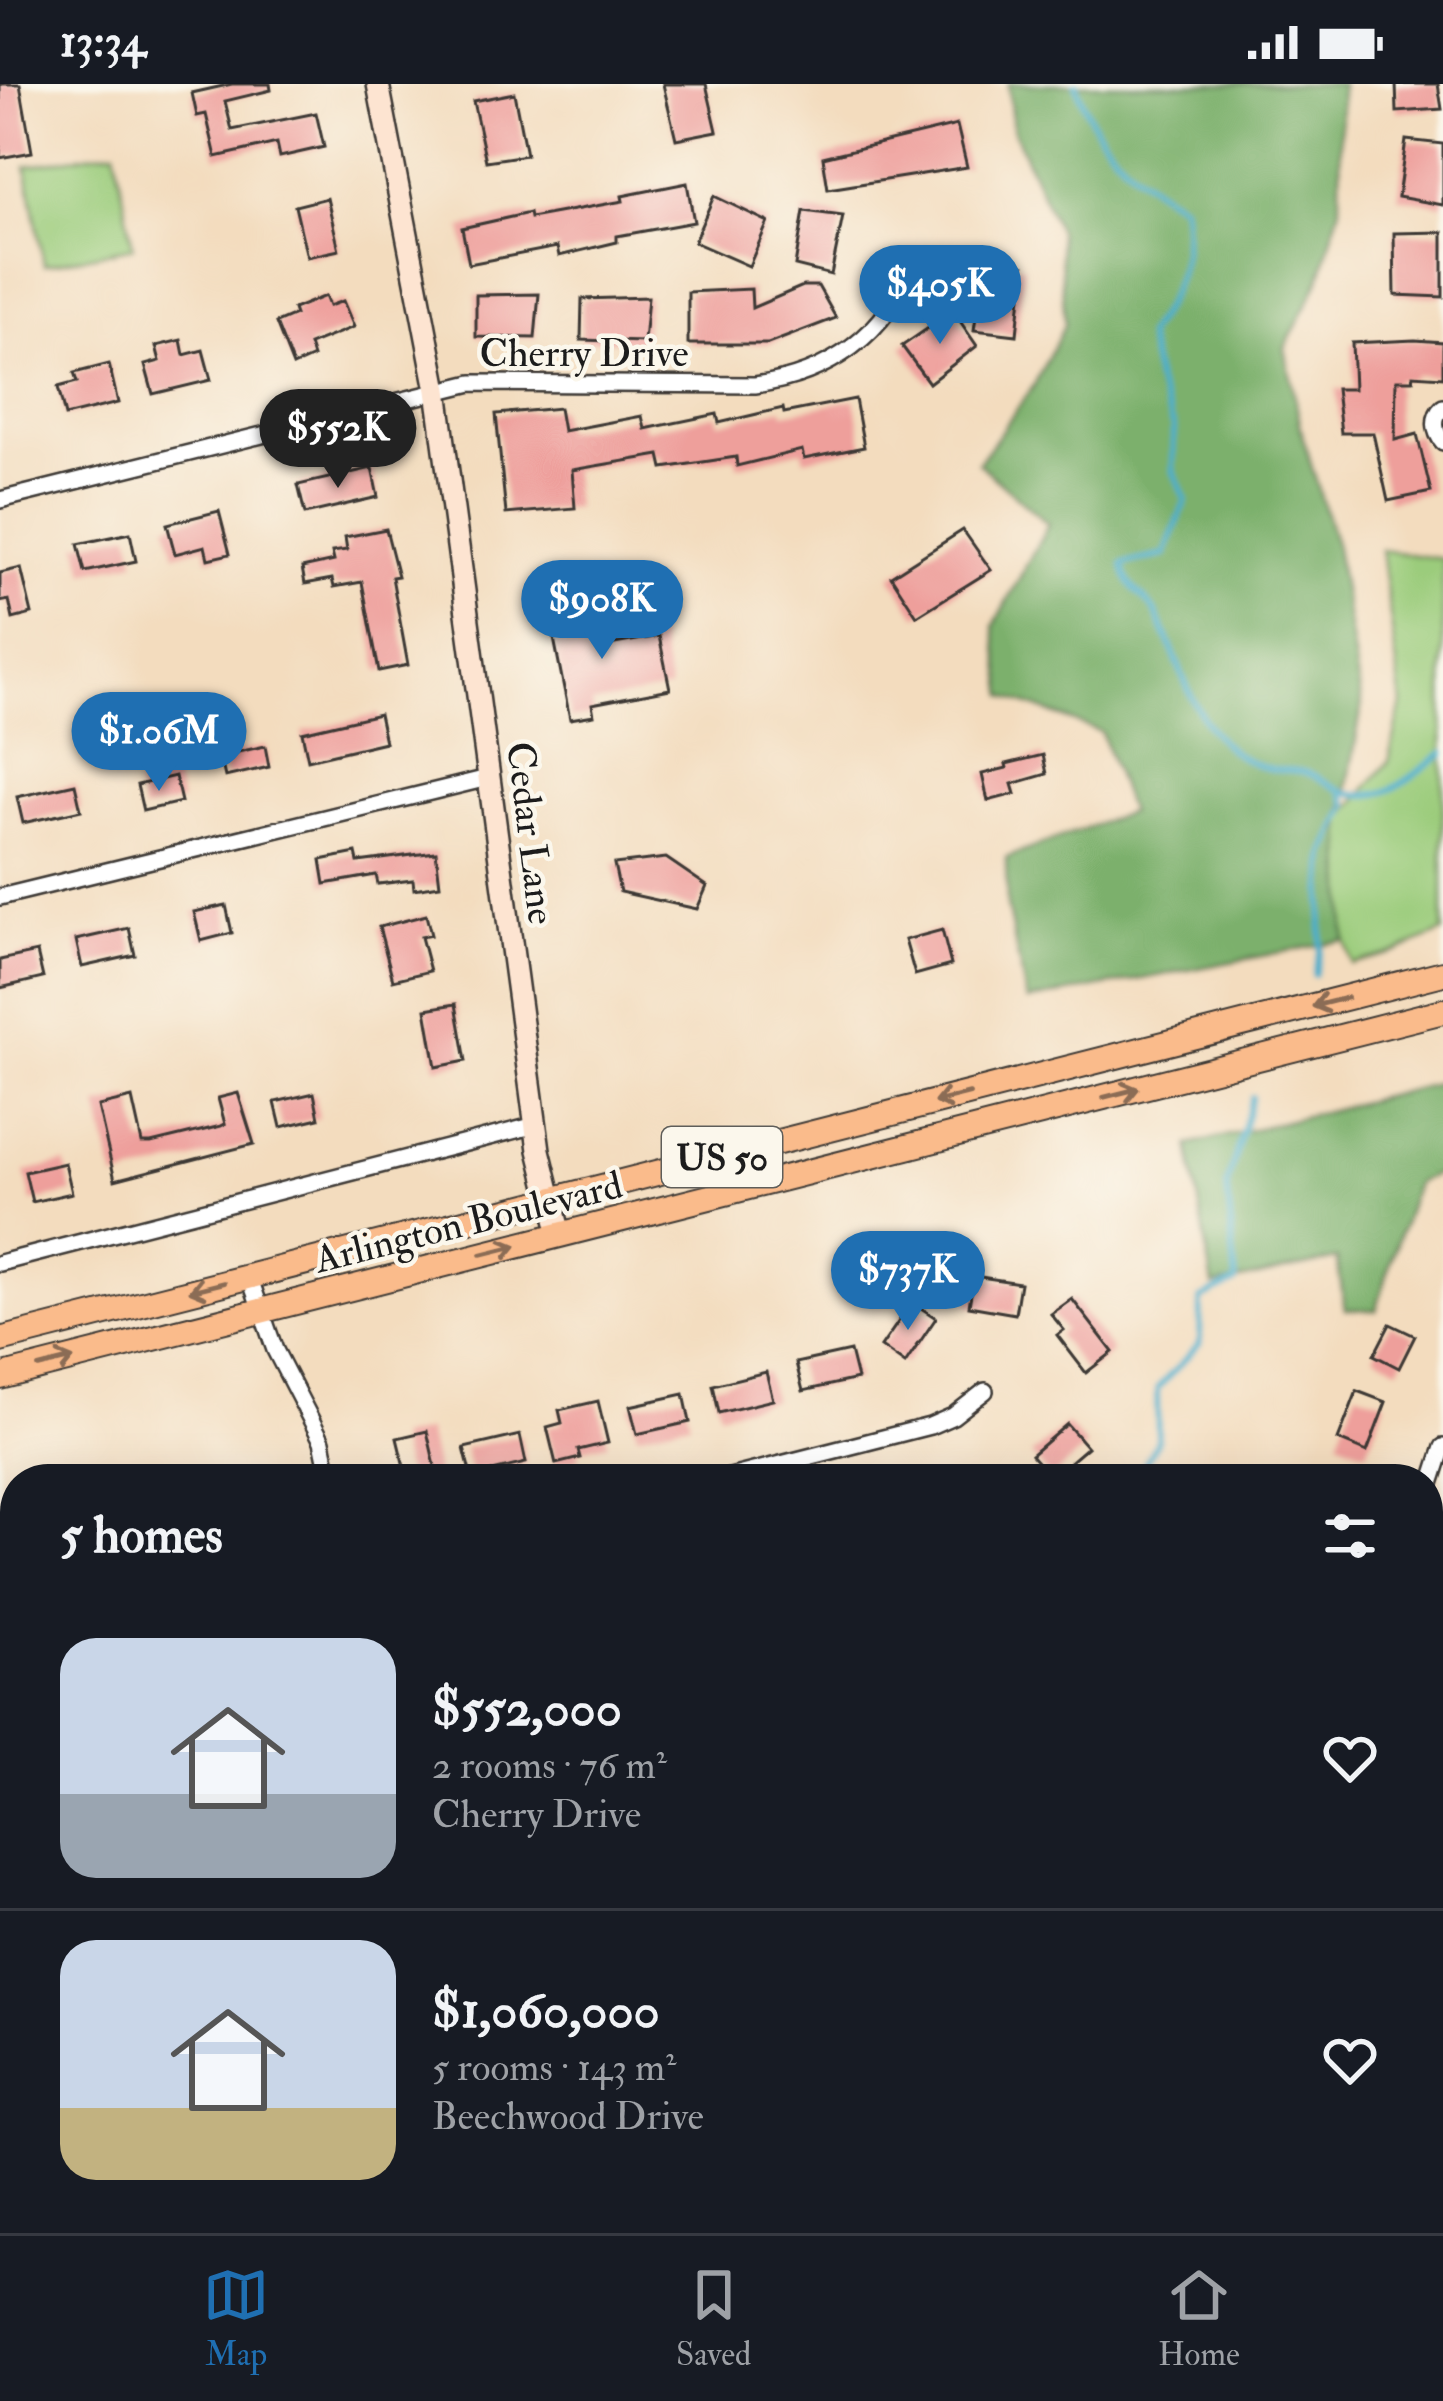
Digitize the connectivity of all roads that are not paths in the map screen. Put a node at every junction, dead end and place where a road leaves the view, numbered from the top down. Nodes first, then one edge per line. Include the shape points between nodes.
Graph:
1 (378, 84) edge
2 (912, 262) dead end
3 (436, 390) junction
4 (1443, 407) edge
5 (1443, 442) edge
6 (0, 500) edge
7 (488, 778) junction
8 (0, 897) edge
9 (1443, 973) edge
10 (1443, 1011) edge
11 (536, 1125) junction
12 (551, 1200) junction
13 (560, 1235) junction
14 (0, 1263) edge
15 (249, 1276) junction
16 (259, 1311) junction
17 (0, 1340) edge
18 (0, 1377) edge
19 (985, 1390) dead end
20 (327, 1464) edge
21 (781, 1464) edge

1 - 3 main road, Cedar Lane
2 - 3 street, Cherry Drive via 895,300 859,343 784,381 505,380
3 - 6 street, Cherry Drive
3 - 7 main road, Cedar Lane
4 - 5 street via 1435,421
7 - 8 street
7 - 11 main road, Cedar Lane
9 -> 12 main road, Arlington Boulevard / US 50
13 -> 10 main road, Arlington Boulevard / US 50
11 - 12 main road, Cedar Lane
11 - 14 street
12 - 13 main road, Cedar Lane
12 - 15 main road, Arlington Boulevard / US 50
16 -> 13 main road, Arlington Boulevard / US 50
15 - 16 street
15 -> 17 main road, Arlington Boulevard / US 50
18 -> 16 main road, Arlington Boulevard / US 50
16 - 20 street
19 - 21 street via 930,1426

